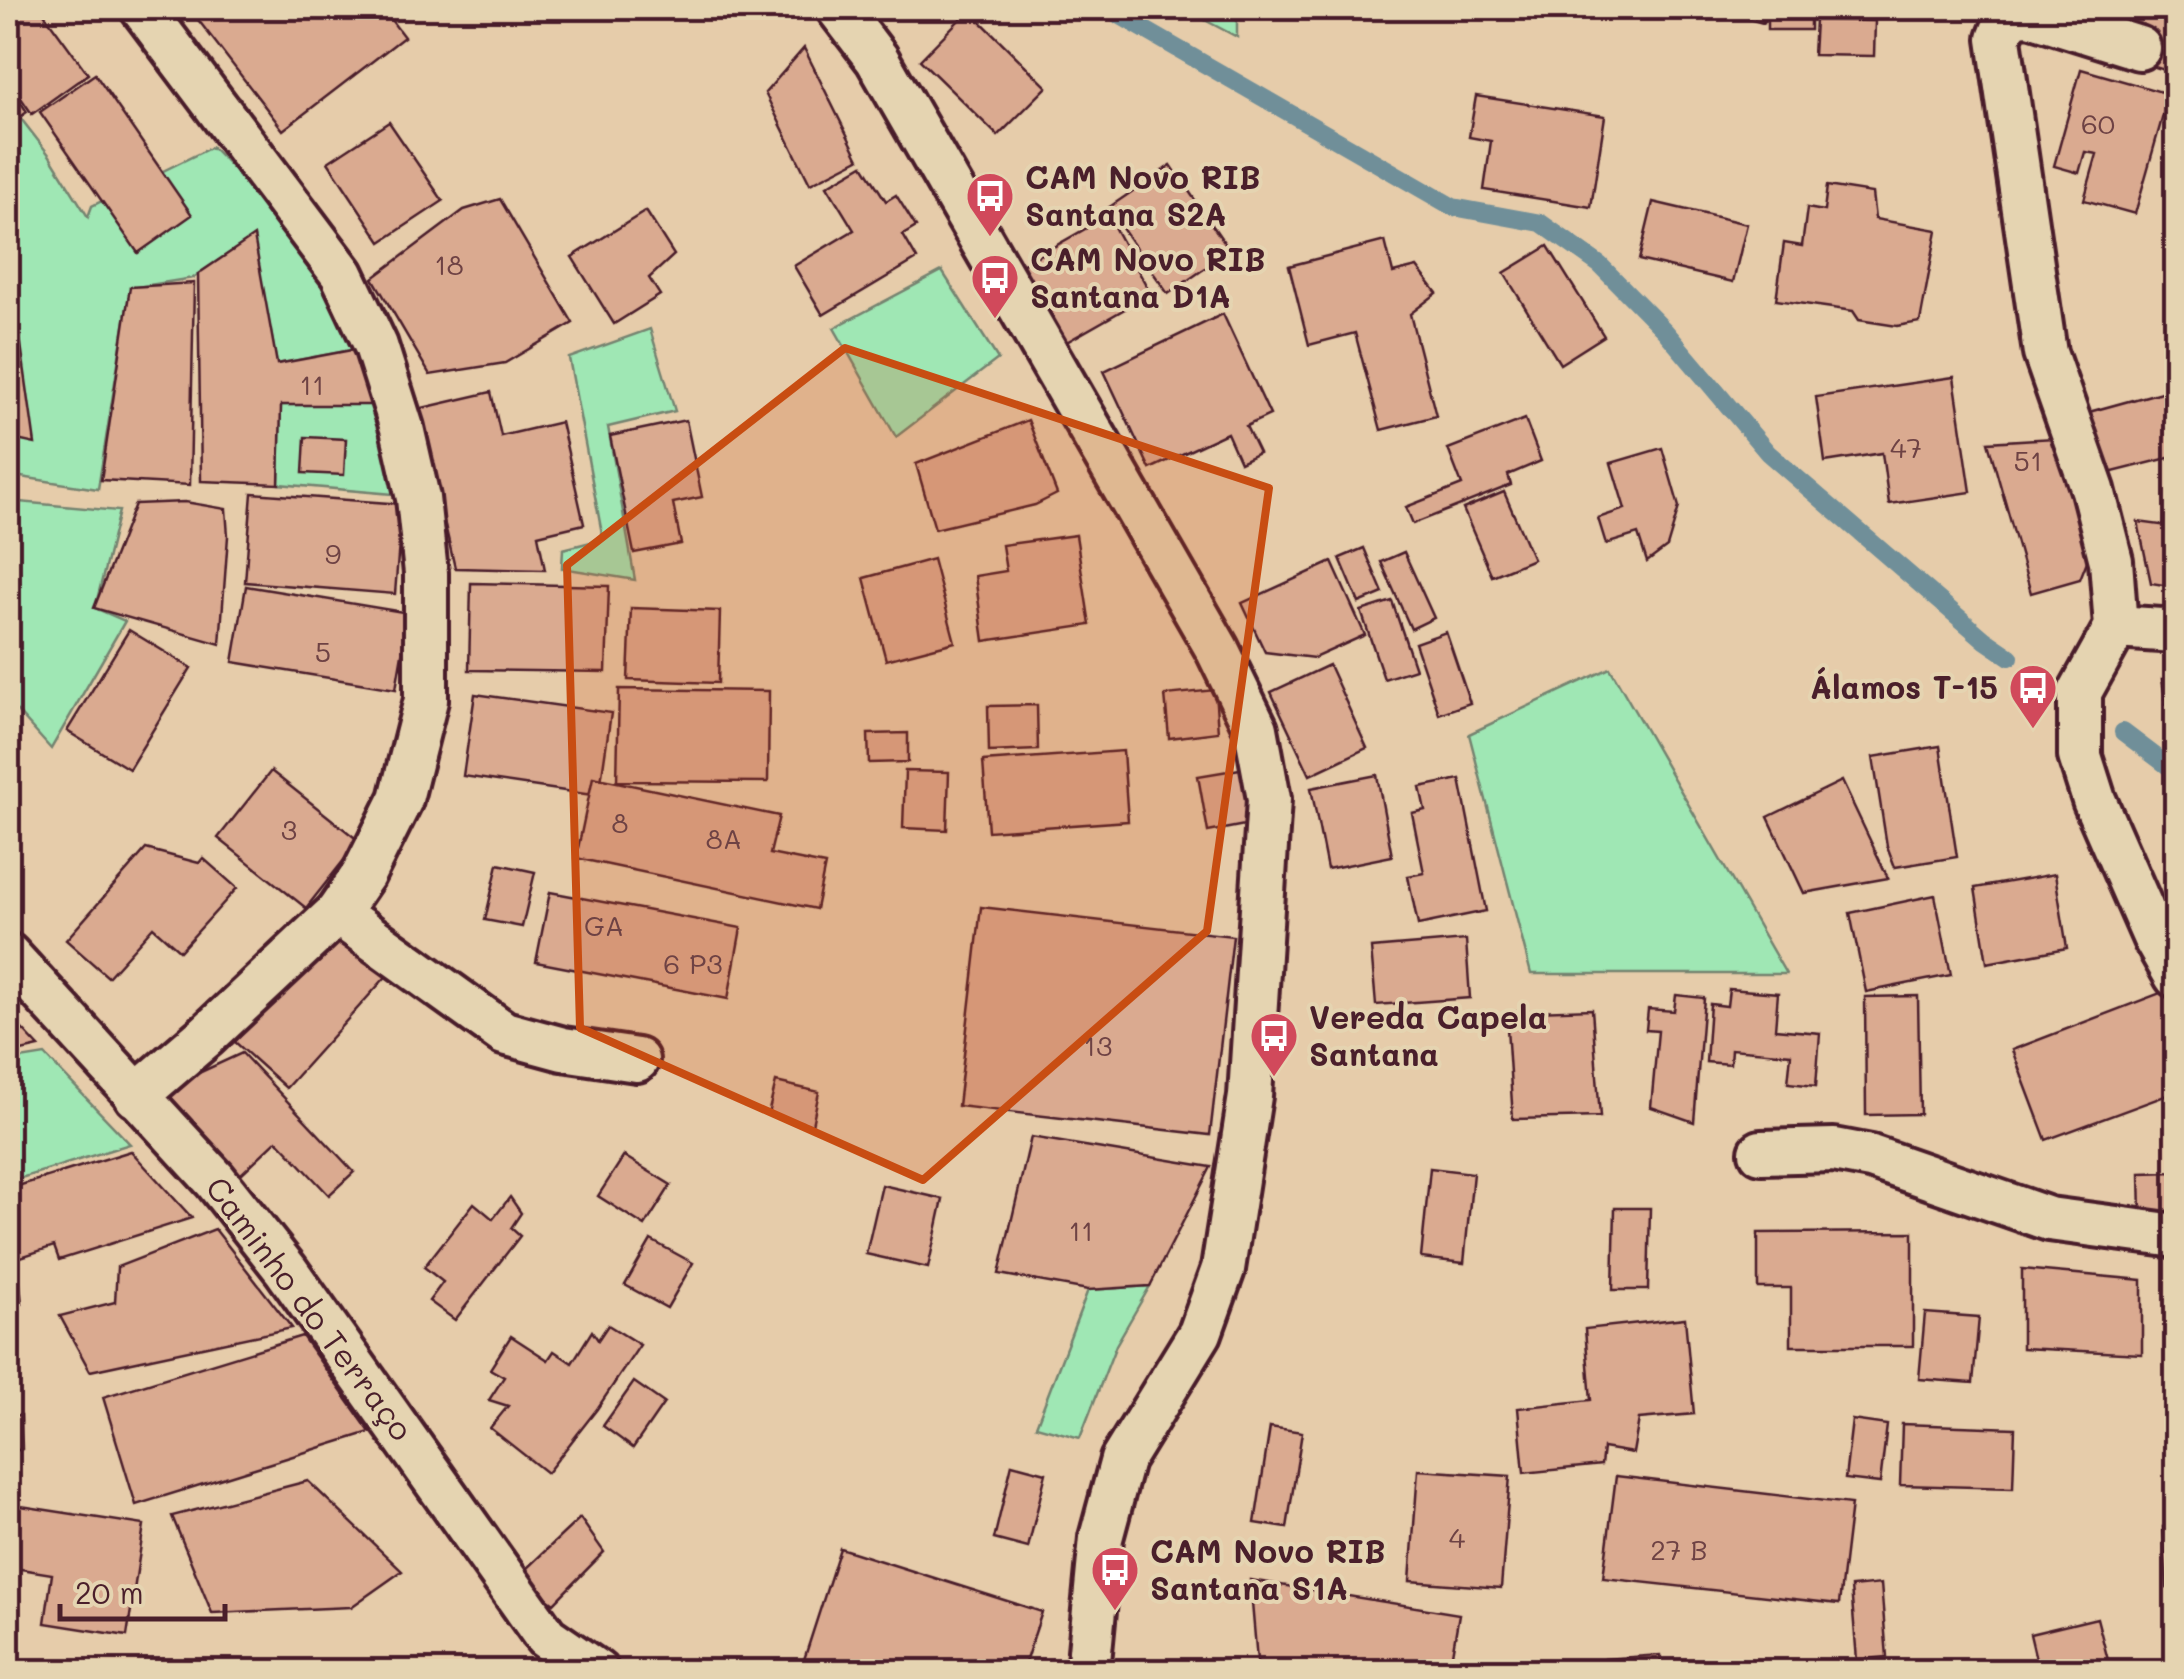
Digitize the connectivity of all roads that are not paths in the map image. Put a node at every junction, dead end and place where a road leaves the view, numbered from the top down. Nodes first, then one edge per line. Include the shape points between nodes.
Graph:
1 (142, 8) edge
2 (838, 8) edge
3 (2138, 48) dead end
4 (2116, 627) junction
5 (2176, 631) edge
6 (337, 913) junction
7 (8, 955) edge
8 (2176, 976) edge
9 (637, 1060) dead end
10 (136, 1096) junction
11 (1761, 1152) dead end
12 (2176, 1236) edge
13 (597, 1672) edge
14 (1088, 1672) edge

1 - 6 street via 342,274 376,346 418,498 426,573 426,700 401,799
2 - 14 street via 877,59 1218,649 1256,729 1269,799 1250,1096 1223,1268 1200,1333 1122,1460 1101,1538
3 - 4 street via 2030,14 2014,16 1999,40 2045,353 2093,490 2110,561
4 - 5 street
4 - 8 street via 2080,692 2080,756
6 - 9 street via 504,1032
6 - 10 street
7 - 10 street, Caminho do Terraço
10 - 13 street, Caminho do Terraço via 286,1270 546,1637
11 - 12 street via 1834,1150 2049,1219

